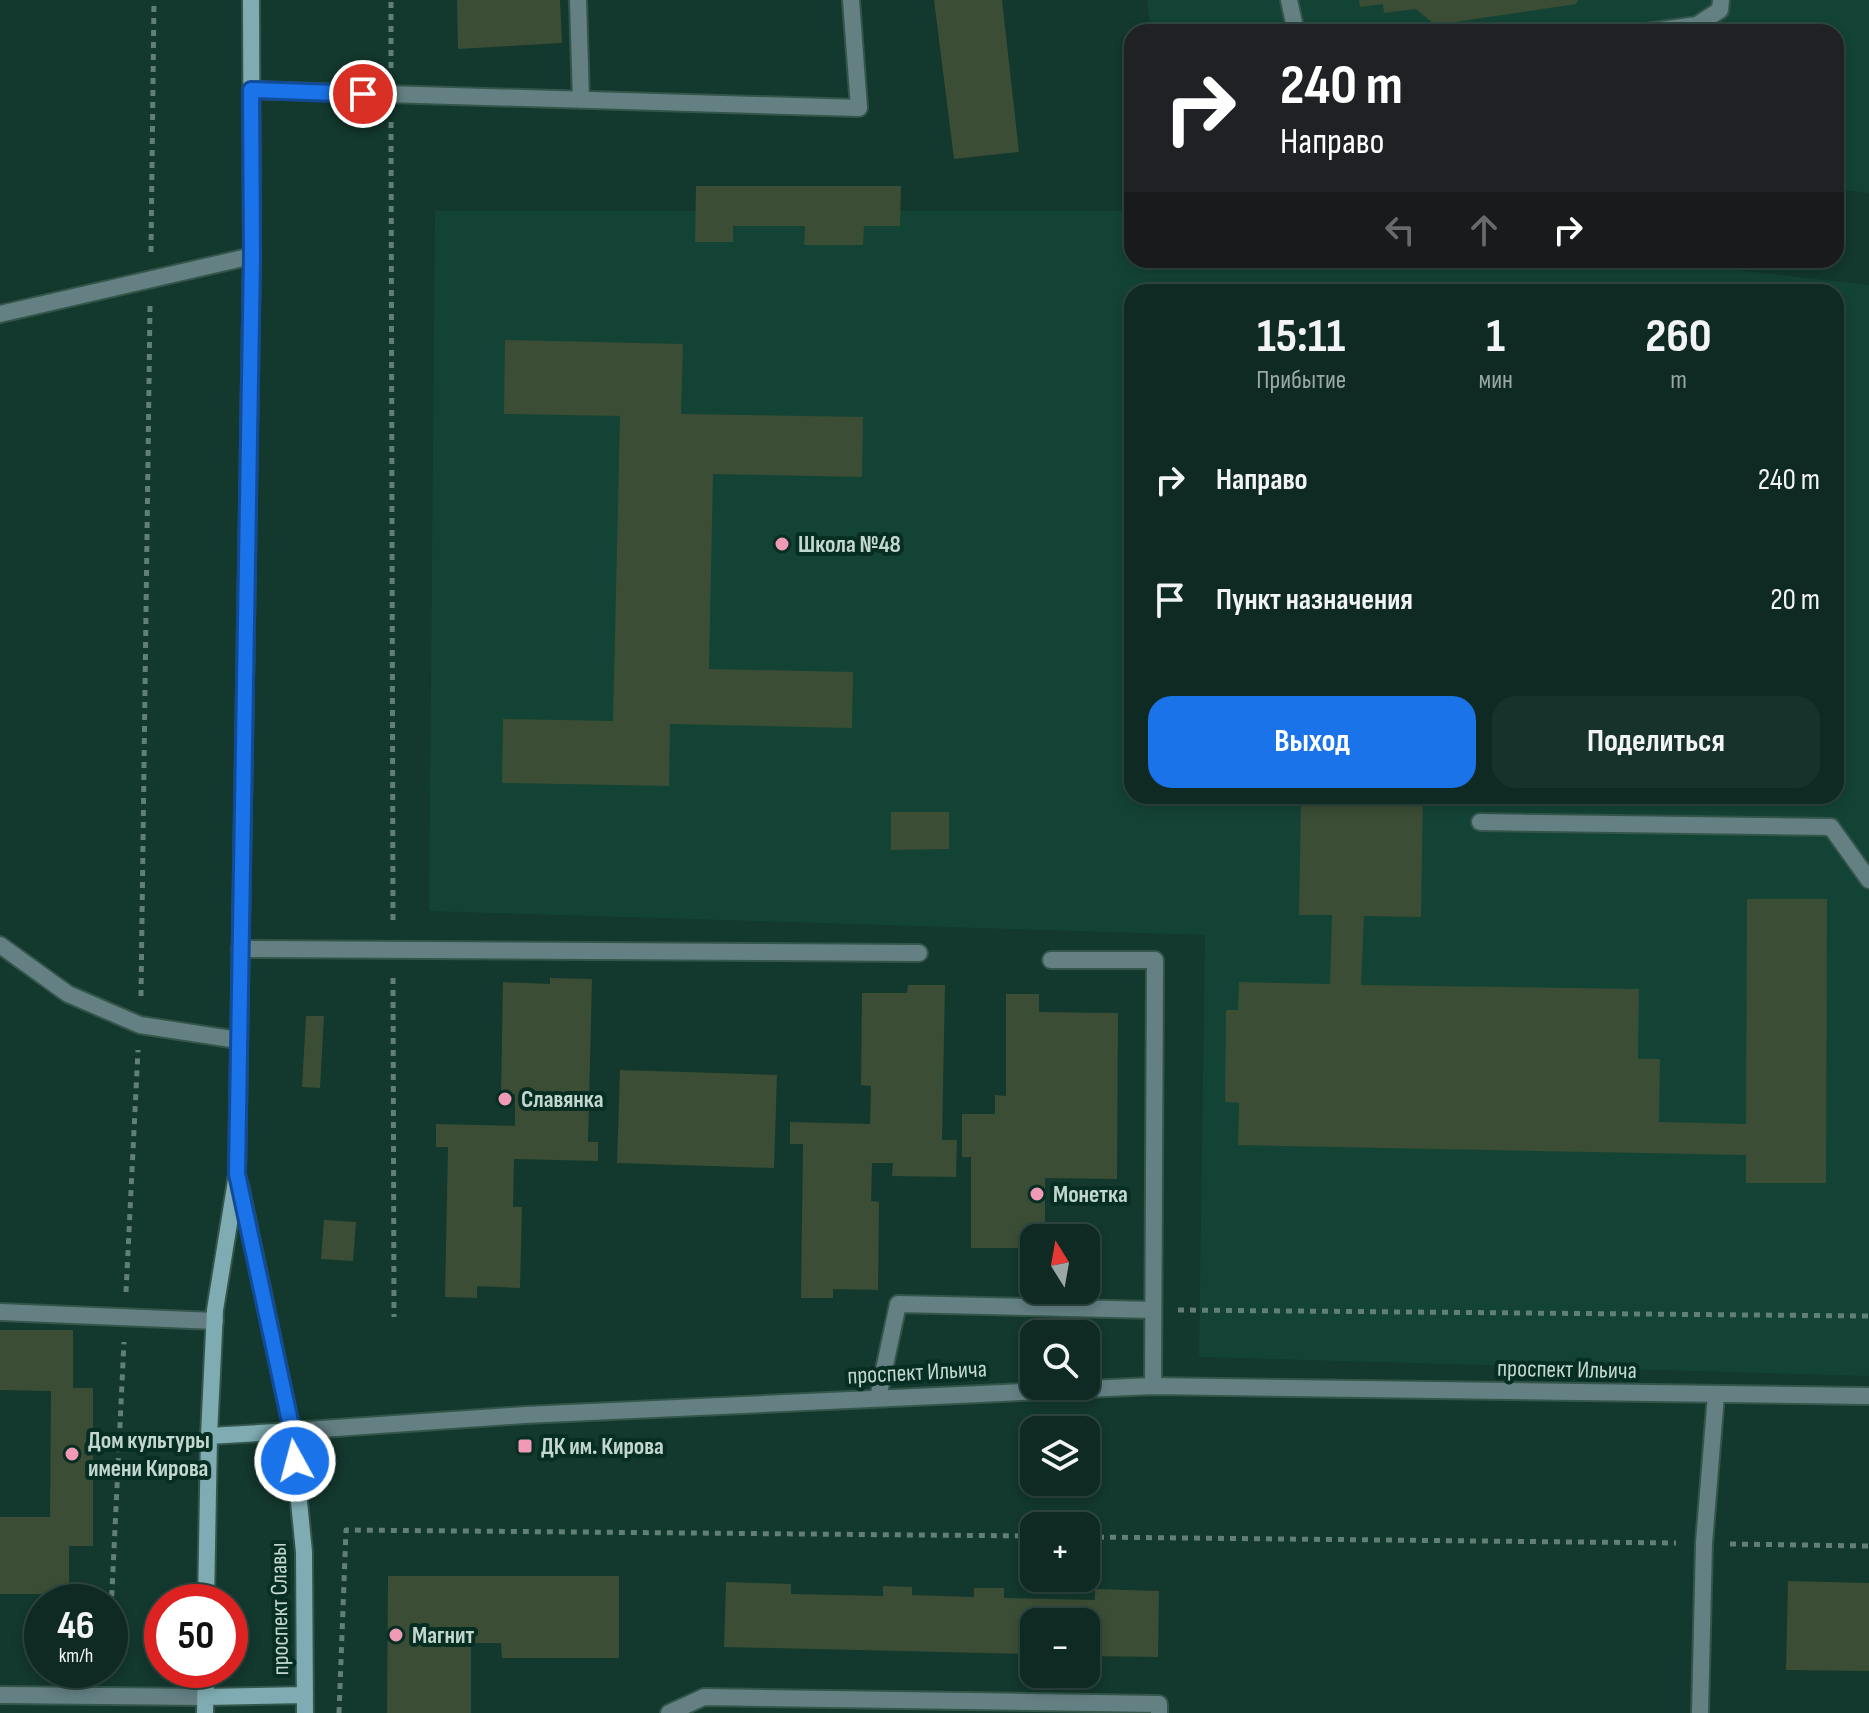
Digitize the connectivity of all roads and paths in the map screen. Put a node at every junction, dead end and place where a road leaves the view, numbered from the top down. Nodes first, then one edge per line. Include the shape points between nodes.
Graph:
1 (154, 0) edge
2 (251, 0) edge
3 (391, 0) edge
4 (578, 0) edge
5 (851, 0) edge
6 (1289, 0) edge
7 (1721, 0) edge
8 (1294, 24) edge
9 (1699, 24) edge
10 (251, 90) junction
11 (391, 94) junction
12 (581, 100) junction
13 (252, 256) junction
14 (151, 279) junction
15 (0, 314) edge
16 (1480, 822) dead end
17 (1869, 880) edge
18 (0, 945) edge
19 (393, 948) junction
20 (240, 949) junction
21 (919, 953) dead end
22 (1051, 960) dead end
23 (140, 1025) junction
24 (238, 1040) junction
25 (237, 1174) junction
26 (1153, 1310) junction
27 (0, 1312) edge
28 (1869, 1316) edge
29 (125, 1317) junction
30 (394, 1317) dead end
31 (215, 1321) junction
32 (1153, 1386) junction
33 (1716, 1395) junction
34 (1869, 1396) edge
35 (878, 1398) junction
36 (292, 1431) junction
37 (209, 1436) junction
38 (1020, 1536) edge
39 (1100, 1537) edge
40 (1704, 1543) junction
41 (1869, 1546) edge
42 (112, 1584) edge
43 (206, 1584) edge
44 (0, 1695) edge
45 (305, 1695) junction
46 (205, 1705) edge
47 (305, 1713) edge
48 (339, 1713) edge
49 (669, 1713) edge
50 (1159, 1713) edge
51 (1700, 1713) edge

1 - 14 path
2 - 10 main road, проспект Славы
3 - 11 path
4 - 12 street
5 - 12 street via 859,108
6 - 8 street
7 - 9 street via 1720,10
10 - 11 street
10 - 13 main road, проспект Славы
11 - 12 street
11 - 19 path
13 - 14 street
13 - 20 main road, проспект Славы
14 - 15 street
14 - 23 path
16 - 17 street via 1831,827
18 - 23 street via 68,994
19 - 20 street
19 - 21 street
19 - 30 path
20 - 24 main road, проспект Славы
22 - 26 street via 1155,960
23 - 24 street
23 - 29 path
24 - 25 main road, проспект Славы
25 - 31 main road, проспект Славы
25 - 36 main road, проспект Славы
26 - 28 path
26 - 32 street
26 - 35 street via 898,1304
27 - 29 street
29 - 31 street
29 - 42 path
31 - 37 main road, проспект Славы
32 - 33 street, проспект Ильича
32 - 35 street, проспект Ильича
33 - 34 street, проспект Ильича
33 - 40 street
35 - 36 street, проспект Ильича
36 - 37 main road, проспект Ильича
36 - 45 main road, проспект Славы via 304,1552
37 - 43 main road, проспект Славы
38 - 48 path via 346,1530
39 - 40 path
40 - 41 path
40 - 51 street
44 - 46 street
45 - 46 main road
45 - 47 main road, проспект Славы
49 - 50 street via 704,1697 1159,1704

